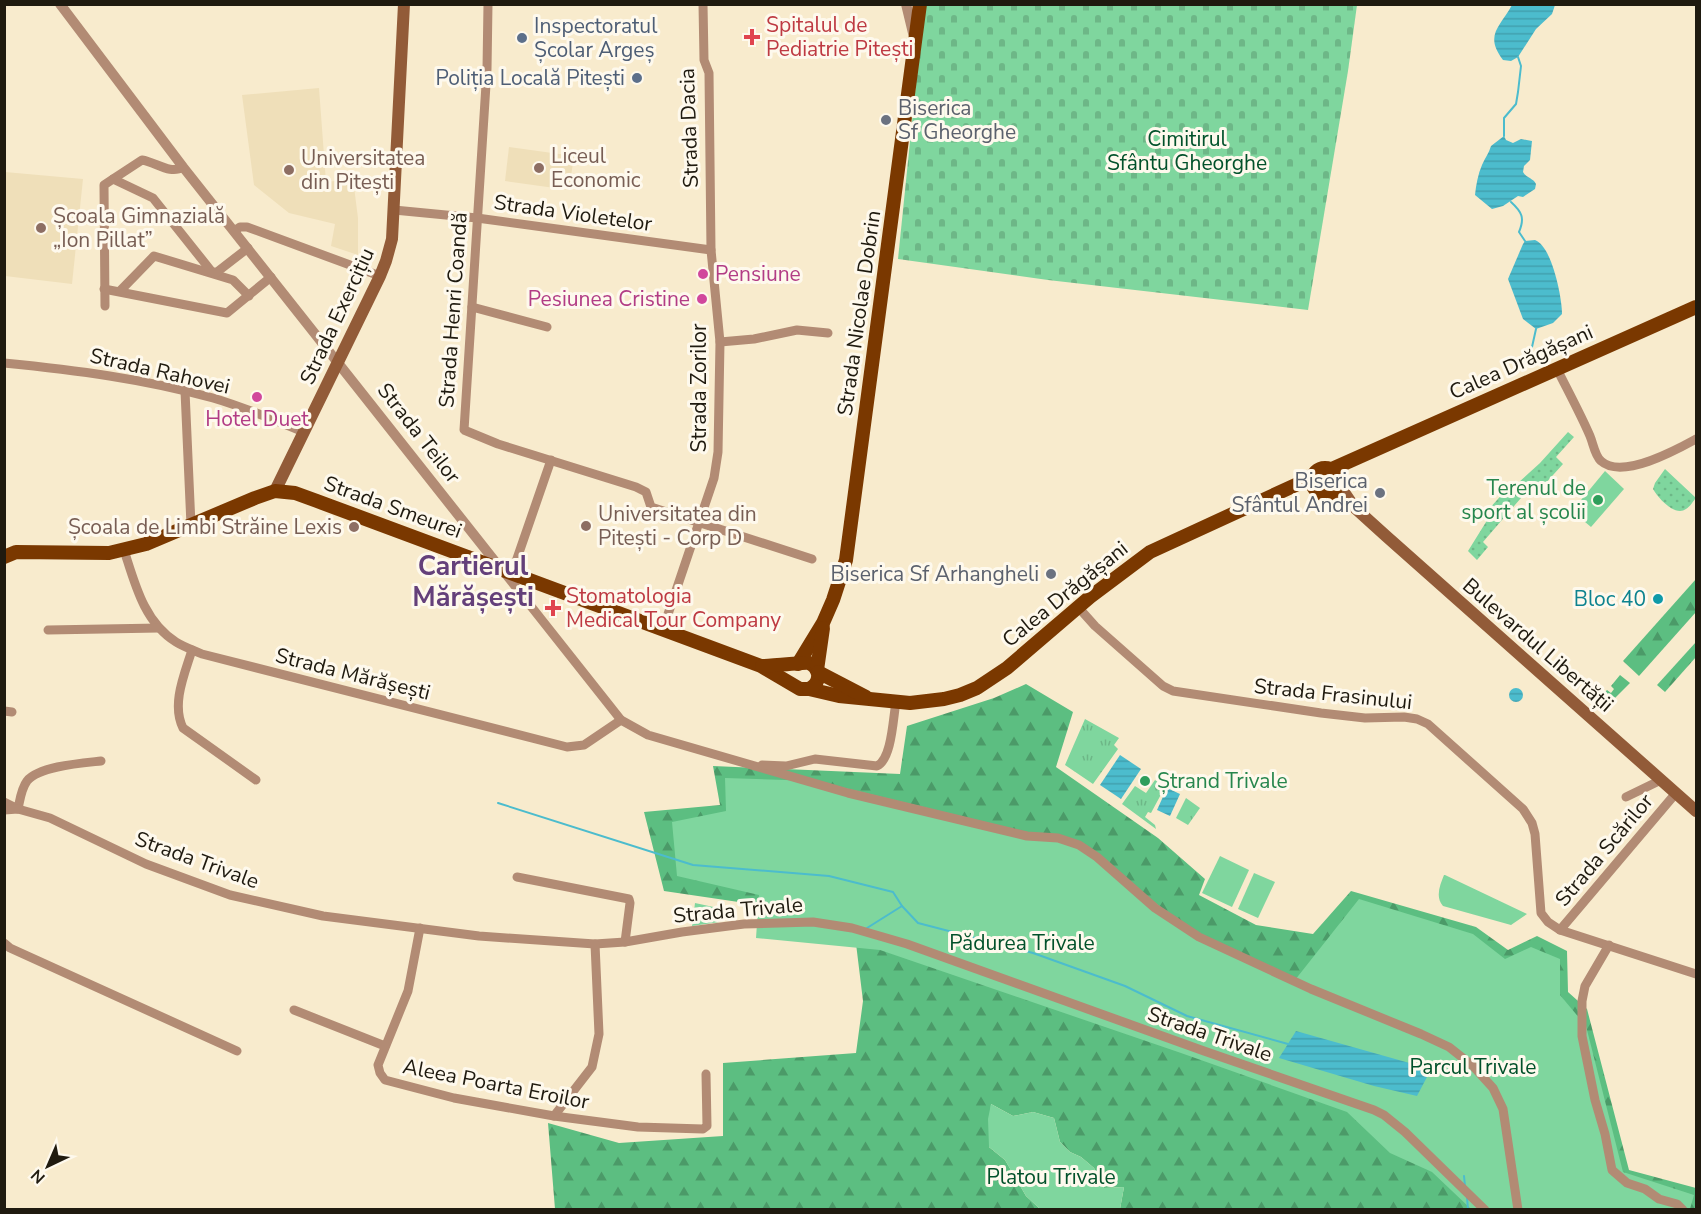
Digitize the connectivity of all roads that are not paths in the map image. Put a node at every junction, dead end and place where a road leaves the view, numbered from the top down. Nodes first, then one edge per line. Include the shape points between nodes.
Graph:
1 (60, 4) edge
2 (404, 4) edge
3 (488, 4) edge
4 (703, 4) edge
5 (906, 4) edge
6 (920, 4) edge
7 (915, 44) junction
8 (183, 167) junction
9 (113, 179) junction
10 (394, 210) junction
11 (477, 218) junction
12 (234, 231) junction
13 (248, 248) junction
14 (711, 250) junction
15 (212, 272) junction
16 (380, 276) junction
17 (271, 277) junction
18 (104, 289) junction
19 (120, 291) junction
20 (249, 296) junction
21 (105, 306) dead end
22 (472, 307) junction
23 (1696, 307) edge
24 (547, 327) dead end
25 (828, 333) dead end
26 (720, 342) junction
27 (338, 362) junction
28 (4, 363) edge
29 (1557, 369) junction
30 (185, 391) junction
31 (304, 432) junction
32 (1696, 439) edge
33 (551, 460) junction
34 (1335, 482) junction
35 (1314, 483) junction
36 (275, 491) junction
37 (699, 523) junction
38 (191, 525) junction
39 (124, 550) junction
40 (4, 557) edge
41 (812, 559) dead end
42 (507, 571) junction
43 (1078, 607) junction
44 (823, 623) junction
45 (159, 628) junction
46 (48, 630) dead end
47 (663, 630) junction
48 (192, 650) junction
49 (797, 664) junction
50 (761, 666) junction
51 (817, 671) junction
52 (793, 684) junction
53 (809, 689) junction
54 (873, 700) junction
55 (896, 702) junction
56 (621, 720) junction
57 (101, 761) dead end
58 (747, 764) junction
59 (256, 780) dead end
60 (1661, 780) junction
61 (1676, 793) junction
62 (1626, 796) dead end
63 (4, 802) edge
64 (18, 809) junction
65 (4, 810) edge
66 (1696, 811) edge
67 (517, 877) dead end
68 (420, 928) junction
69 (1560, 930) junction
70 (625, 942) junction
71 (4, 943) edge
72 (595, 944) junction
73 (1609, 945) junction
74 (1696, 974) edge
75 (294, 1010) dead end
76 (385, 1046) junction
77 (237, 1051) dead end
78 (706, 1074) dead end
79 (554, 1116) junction
80 (1485, 1209) edge
81 (1518, 1209) edge
82 (1683, 1209) edge

1 - 8 street, Strada Teilor
2 - 10 main road, Strada Exercițiu
3 - 11 street, Strada Henri Coandă
4 - 14 street, Strada Dacia via 704,60 709,73
5 - 7 street
6 - 7 main road, Strada Nicolae Dobrin
7 - 44 main road, Strada Nicolae Dobrin via 846,560
8 - 9 street via 172,170 142,160
8 - 12 street, Strada Teilor
9 - 15 street via 153,198
9 - 18 street via 104,185
10 - 11 street, Strada Violetelor
10 - 16 main road, Strada Exercițiu via 390,249
11 - 14 street, Strada Violetelor
11 - 22 street, Strada Henri Coandă
12 - 13 street, Strada Teilor
12 - 16 street via 247,227
13 - 15 street
13 - 17 street, Strada Teilor
14 - 26 street, Strada Zorilor
15 - 19 street via 154,256
15 - 20 street via 233,280
16 - 27 main road, Strada Exercițiu
17 - 20 street
17 - 27 street, Strada Teilor
18 - 19 street
18 - 21 street
19 - 20 street via 222,312
22 - 24 street
22 - 33 street, Strada Henri Coandă via 464,430
23 - 29 main road, Calea Drăgășani
25 - 26 street via 797,330
26 - 37 street, Strada Zorilor via 718,452
27 - 31 main road, Strada Exercițiu
27 - 42 street, Strada Teilor
28 - 30 street, Strada Rahovei via 107,374
29 - 32 street via 1598,458 1606,464 1625,467 1651,460
29 - 34 main road, Calea Drăgășani via 1362,455
30 - 31 street, Strada Rahovei
30 - 38 street
31 - 36 main road, Strada Exercițiu
33 - 37 street, Strada Henri Coandă via 636,487 646,492 651,507
33 - 42 street
34 - 35 main road via 1321,494
34 - 35 main road, Calea Drăgășani via 1323,468
34 - 60 main road, Bulevardul Libertății via 1354,507
35 - 43 main road, Calea Drăgășani via 1279,492 1150,552
36 - 38 main road
36 - 42 main road, Strada Smeurei via 296,493
37 - 41 street
37 - 47 street, Strada Zorilor
38 - 39 main road
39 - 40 main road via 93,554 16,552
39 - 45 street, Strada Mărășești via 139,598
42 - 47 main road, Strada Smeurei
42 - 56 street, Strada Teilor
43 - 55 main road, Calea Drăgășani via 1007,668 977,688 944,699
43 - 69 street, Strada Frasinului via 1173,691 1321,713 1404,717 1428,724 1528,816 1535,834 1541,913
44 - 49 main road, Strada Nicolae Dobrin
44 - 51 main road, Strada Nicolae Dobrin
45 - 46 street
45 - 48 street, Strada Mărășești via 176,643
47 - 50 main road, Strada Smeurei
48 - 56 street, Strada Mărășești via 567,747 584,745
48 - 59 street via 183,678 179,720 183,728
49 - 50 main road, Strada Smeurei
49 - 51 main road via 810,664
49 - 52 main road via 790,676
50 - 52 main road, Strada Smeurei
51 - 53 main road via 816,684
51 - 54 main road, Calea Drăgășani
52 - 53 main road via 800,690
53 - 54 main road, Calea Drăgășani
54 - 55 main road, Calea Drăgășani
55 - 58 street via 883,764 815,759 786,766
56 - 58 street, Strada Teilor via 648,735
57 - 64 street via 36,775 22,791
58 - 81 street, Strada Teilor via 1027,836 1058,838 1079,845 1155,908 1199,937 1271,972 1449,1047 1493,1088 1503,1109
60 - 61 main road, Bulevardul Libertății
60 - 62 street
61 - 66 main road, Bulevardul Libertății
61 - 69 street, Strada Scărilor
63 - 64 street, Strada Trivale
64 - 65 street, Strada Trivale
64 - 68 street, Strada Trivale via 50,818 146,864 230,895 323,915
67 - 70 street via 629,899
68 - 72 street, Strada Trivale
68 - 76 street, Aleea Poarta Eroilor via 408,991
69 - 73 street
70 - 72 street, Strada Trivale
70 - 80 street, Strada Trivale via 692,930 813,922 852,928 906,944 1374,1110 1405,1132
71 - 77 street
72 - 79 street via 599,1034 592,1067
73 - 74 street
73 - 82 street via 1585,986 1582,1036 1612,1170 1627,1183
75 - 76 street
76 - 79 street, Aleea Poarta Eroilor via 378,1065 385,1080 454,1098
78 - 79 street, Aleea Poarta Eroilor via 706,1129 638,1127

